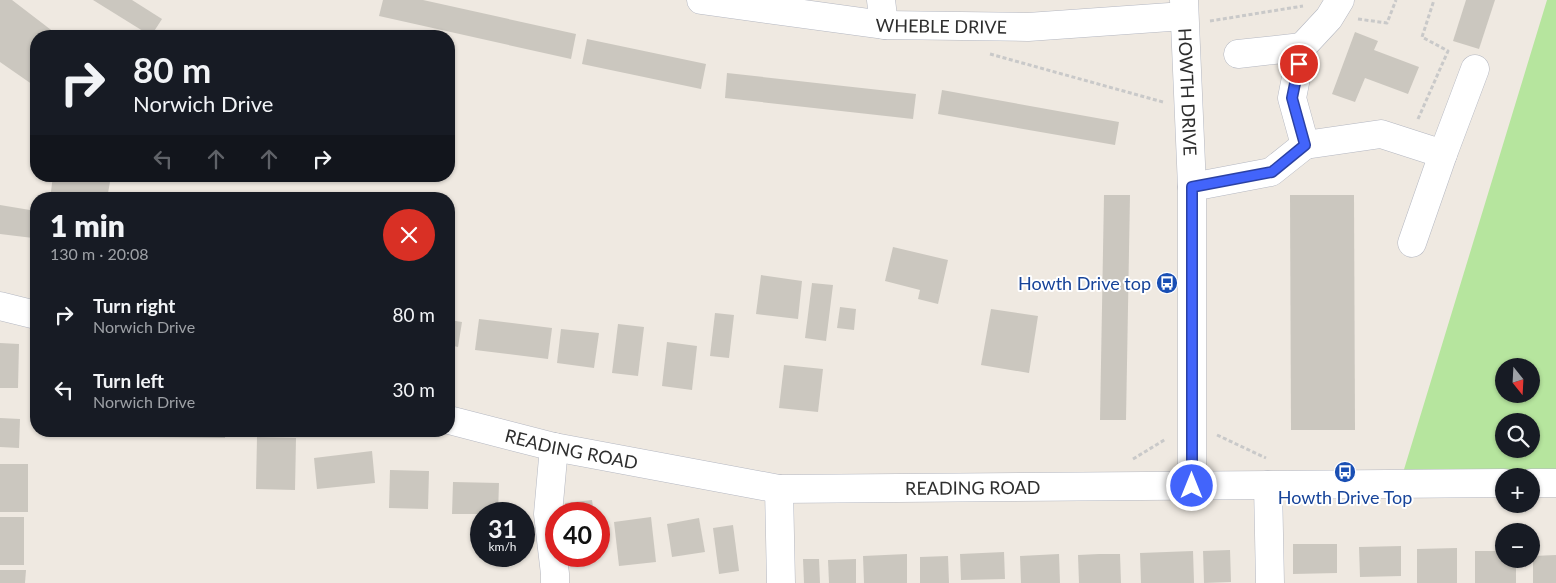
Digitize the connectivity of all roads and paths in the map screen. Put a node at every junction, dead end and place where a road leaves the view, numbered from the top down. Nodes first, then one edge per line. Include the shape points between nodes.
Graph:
1 (701, 0) edge
2 (1396, 0) edge
3 (1434, 0) edge
4 (1184, 8) edge
5 (1335, 9) edge
6 (882, 13) edge
7 (1302, 47) junction
8 (989, 54) dead end
9 (1238, 54) dead end
10 (1475, 68) dead end
11 (1189, 109) junction
12 (1408, 143) junction
13 (1305, 145) junction
14 (1443, 154) junction
15 (1192, 187) junction
16 (1412, 242) dead end
17 (0, 306) edge
18 (30, 314) edge
19 (455, 422) edge
20 (554, 447) junction
21 (1495, 483) edge
22 (1540, 483) edge
23 (1556, 483) edge
24 (1268, 485) junction
25 (1192, 486) junction
26 (779, 489) junction
27 (555, 583) edge
28 (780, 583) edge
29 (1270, 583) edge

1 - 6 street, WHEBLE DRIVE
2 - 5 path via 1387,23 1344,16
3 - 12 path via 1422,37 1448,51
4 - 6 street, WHEBLE DRIVE via 1028,27
4 - 11 street, HOWTH DRIVE
5 - 7 street
7 - 9 street
7 - 13 street via 1292,98
8 - 11 path
10 - 14 street
11 - 15 street, HOWTH DRIVE
12 - 13 street via 1381,134
12 - 14 street
13 - 15 street via 1272,172
14 - 16 street
15 - 25 street, HOWTH DRIVE
17 - 18 street
19 - 20 street, READING ROAD
20 - 26 street, READING ROAD
20 - 27 street via 548,514
21 - 24 street, READING ROAD
22 - 23 street
24 - 25 street, READING ROAD
24 - 29 street
25 - 26 street, READING ROAD
26 - 28 street

